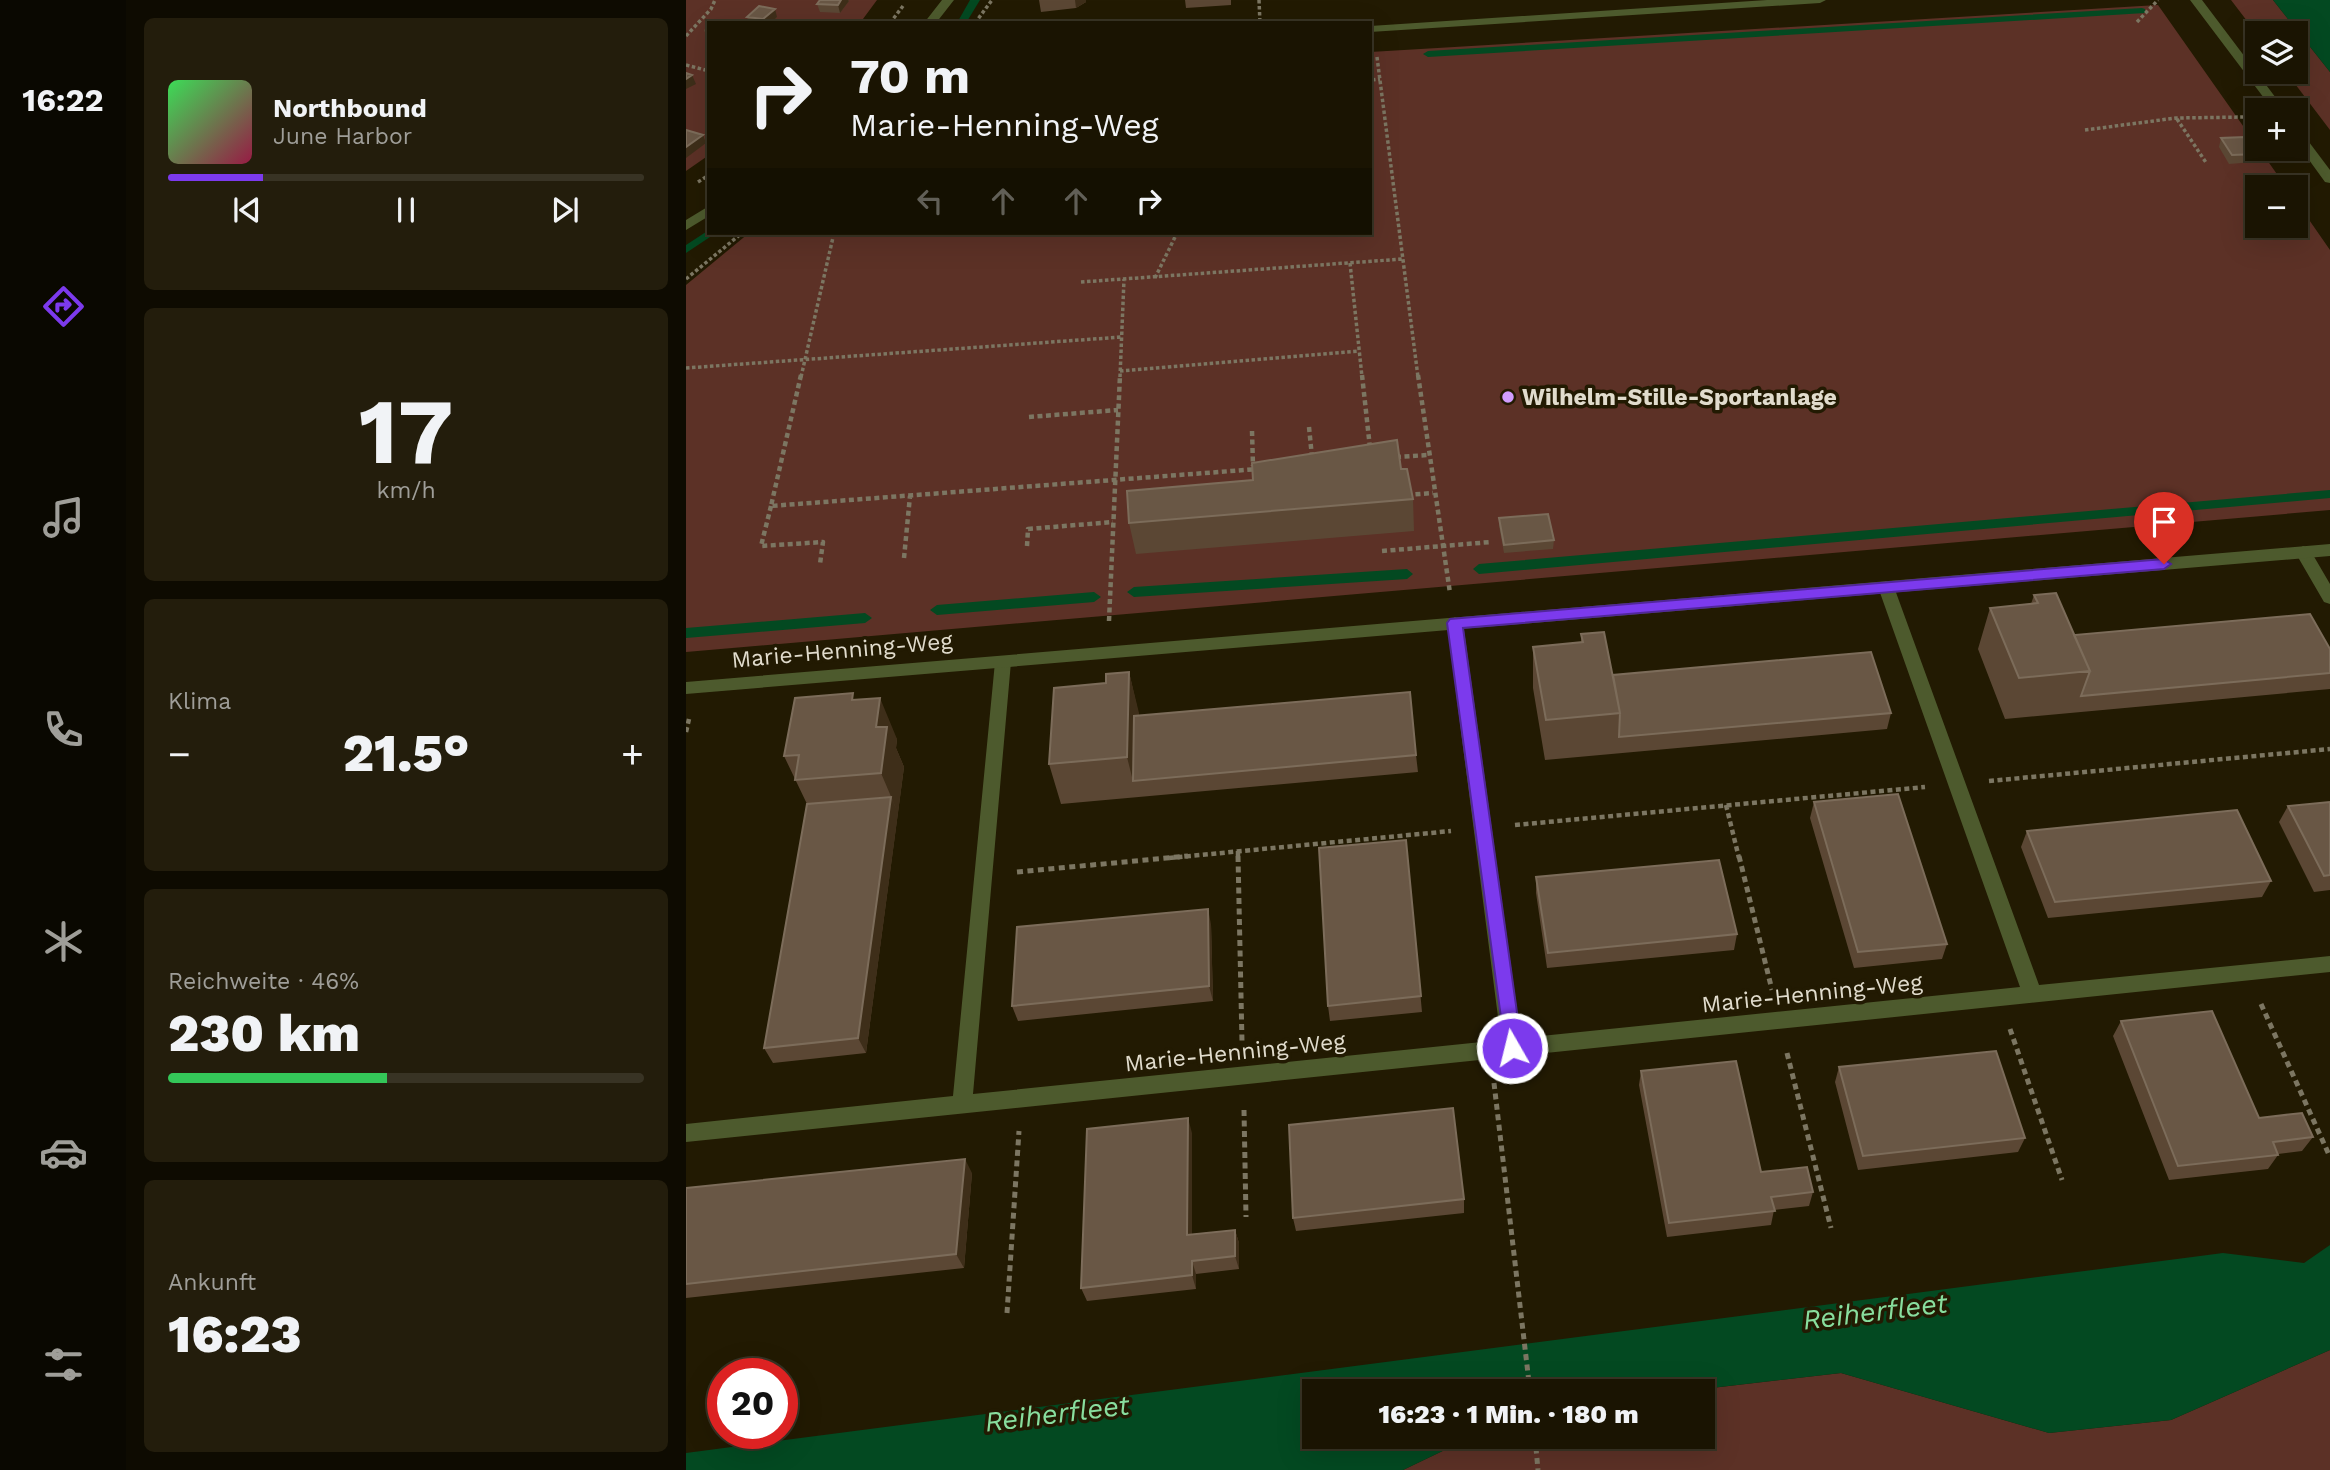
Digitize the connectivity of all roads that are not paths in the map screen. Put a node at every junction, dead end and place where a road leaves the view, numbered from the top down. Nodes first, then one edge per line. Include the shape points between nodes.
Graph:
1 (948, 0) edge
2 (1820, 0) edge
3 (2196, 0) edge
4 (932, 21) edge
5 (1372, 29) edge
6 (2270, 98) edge
7 (2308, 149) edge
8 (2330, 179) edge
9 (707, 211) edge
10 (686, 226) edge
11 (2330, 550) edge
12 (2303, 552) junction
13 (1885, 587) junction
14 (2330, 598) edge
15 (1455, 623) junction
16 (1003, 662) junction
17 (686, 688) edge
18 (2330, 964) edge
19 (2033, 995) junction
20 (1512, 1048) junction
21 (962, 1105) junction
22 (686, 1133) edge

1 - 4 street
2 - 5 street
3 - 6 street
7 - 8 street
9 - 10 street
11 - 12 street, Marie-Henning-Weg
12 - 13 street, Marie-Henning-Weg
12 - 14 street
13 - 15 street, Marie-Henning-Weg
13 - 19 street
15 - 16 street, Marie-Henning-Weg
15 - 20 street
16 - 17 street, Marie-Henning-Weg
16 - 21 street
18 - 19 street, Marie-Henning-Weg
19 - 20 street, Marie-Henning-Weg
20 - 21 street, Marie-Henning-Weg
21 - 22 street, Marie-Henning-Weg

